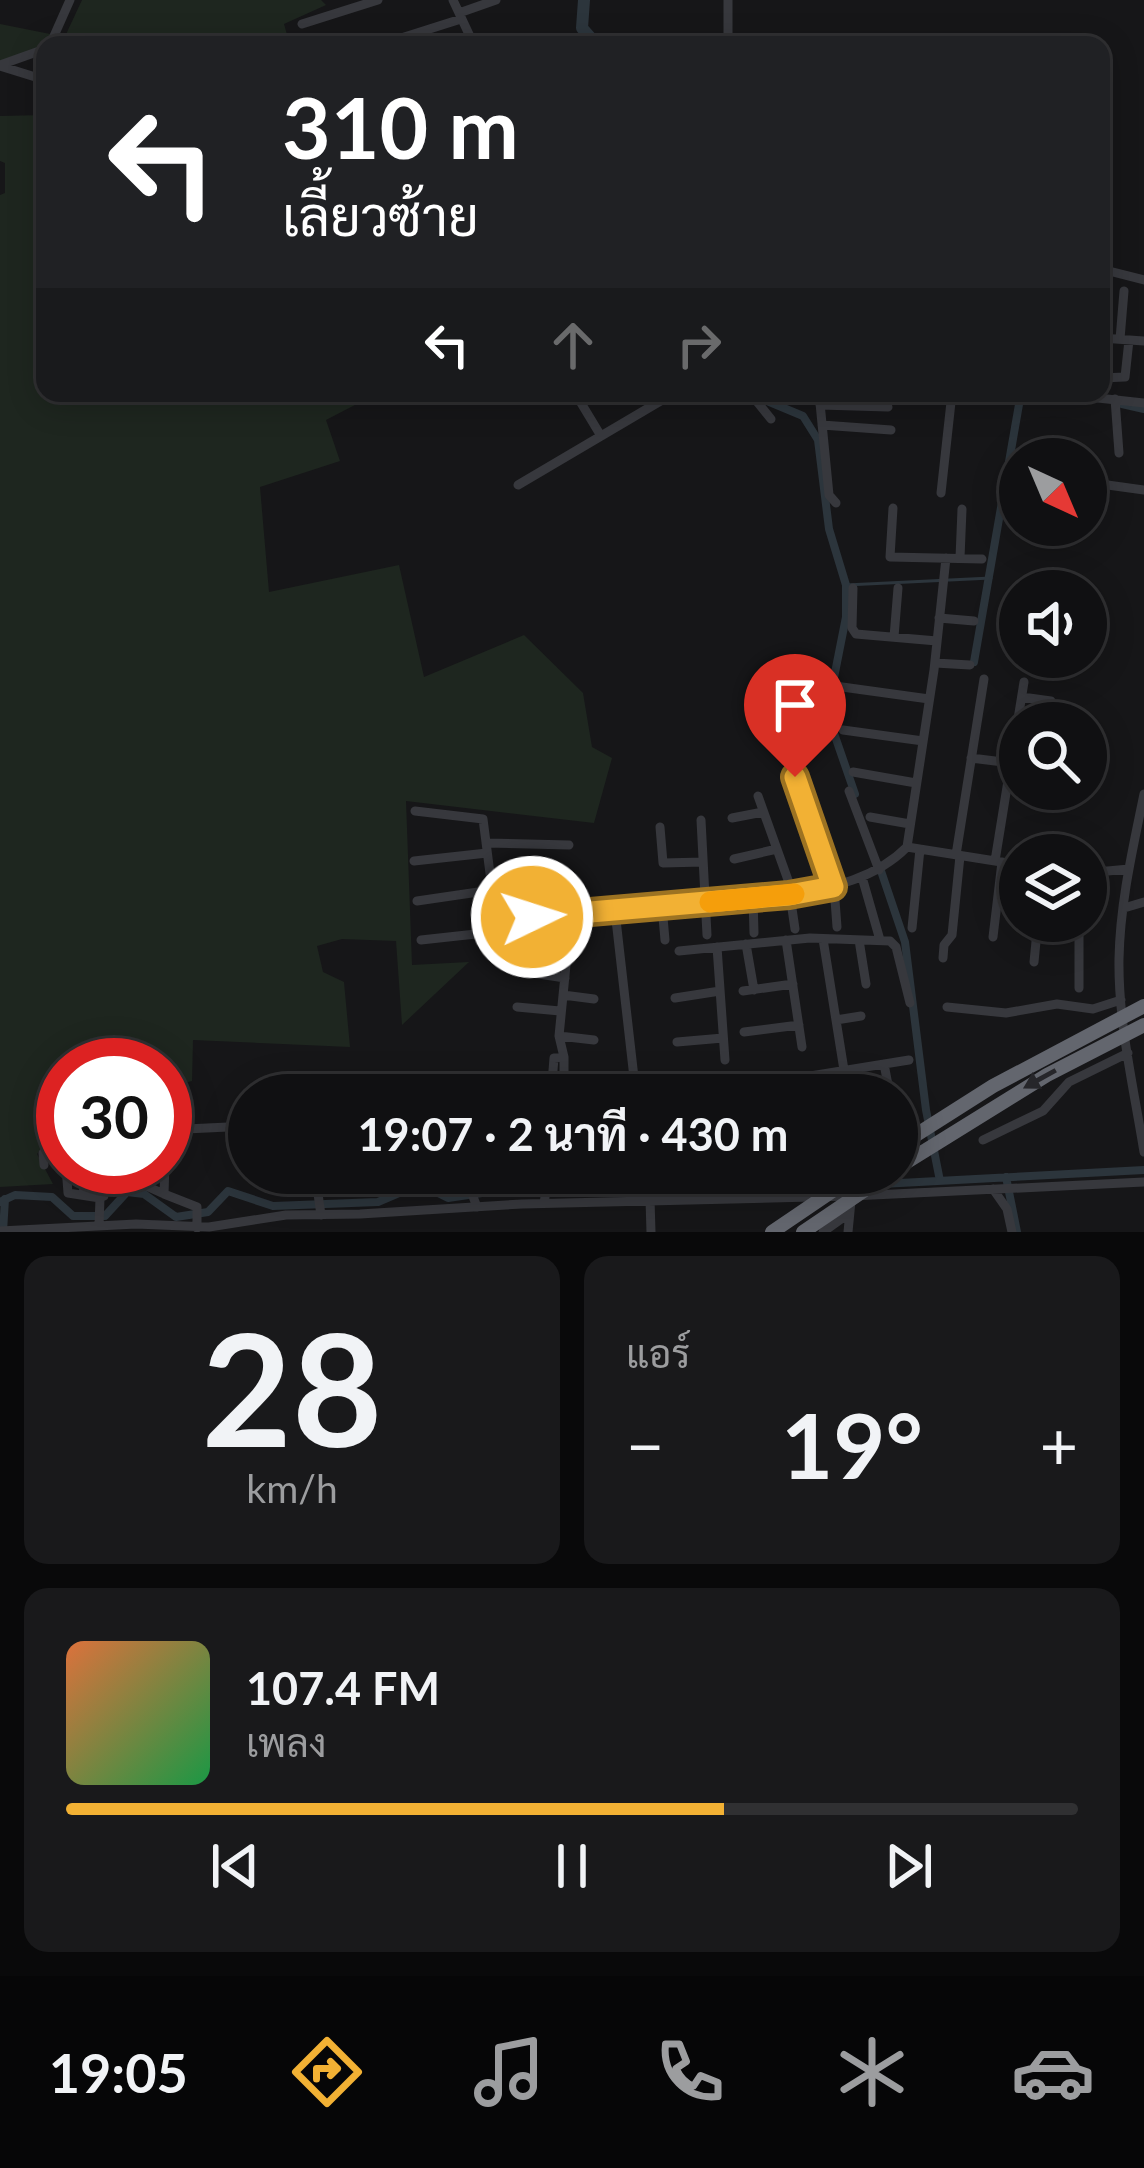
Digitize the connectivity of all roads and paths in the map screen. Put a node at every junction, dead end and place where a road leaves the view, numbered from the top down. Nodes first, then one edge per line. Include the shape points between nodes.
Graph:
1 (70, 0) edge
2 (378, 0) edge
3 (453, 0) edge
4 (496, 0) edge
5 (728, 0) edge
6 (460, 16) junction
7 (302, 24) dead end
8 (53, 36) edge
9 (406, 36) edge
10 (470, 36) edge
11 (728, 36) edge
12 (36, 52) edge
13 (0, 65) edge
14 (36, 77) edge
15 (1110, 271) edge
16 (1144, 280) edge
17 (1124, 291) dead end
18 (1110, 338) edge
19 (1124, 339) junction
20 (1144, 341) edge
21 (1110, 378) edge
22 (1110, 399) edge
23 (1115, 399) junction
24 (580, 402) edge
25 (659, 402) edge
26 (757, 402) edge
27 (820, 402) edge
28 (849, 402) edge
29 (951, 402) edge
30 (1144, 404) edge
31 (888, 406) dead end
32 (771, 419) dead end
33 (822, 425) junction
34 (891, 430) dead end
35 (601, 436) junction
36 (1119, 453) dead end
37 (518, 485) dead end
38 (1107, 485) edge
39 (1144, 490) edge
40 (941, 493) dead end
41 (836, 503) dead end
42 (893, 508) dead end
43 (962, 509) dead end
44 (946, 558) junction
45 (960, 558) junction
46 (982, 559) dead end
47 (853, 587) dead end
48 (898, 588) dead end
49 (939, 618) junction
50 (974, 621) dead end
51 (894, 637) junction
52 (937, 640) junction
53 (934, 663) junction
54 (970, 664) dead end
55 (984, 679) dead end
56 (1024, 682) dead end
57 (835, 686) dead end
58 (1022, 697) junction
59 (929, 700) junction
60 (1051, 700) dead end
61 (1021, 702) edge
62 (843, 730) dead end
63 (923, 741) junction
64 (971, 758) junction
65 (999, 762) edge
66 (853, 772) dead end
67 (795, 777) dead end
68 (916, 783) junction
69 (849, 791) dead end
70 (1144, 794) edge
71 (758, 796) dead end
72 (1005, 810) edge
73 (415, 812) dead end
74 (764, 812) junction
75 (870, 817) dead end
76 (732, 818) dead end
77 (701, 820) dead end
78 (910, 824) junction
79 (660, 827) dead end
80 (569, 845) dead end
81 (487, 848) junction
82 (907, 848) junction
83 (777, 849) junction
84 (920, 849) junction
85 (958, 855) junction
86 (734, 859) dead end
87 (414, 861) dead end
88 (998, 861) junction
89 (703, 862) junction
90 (884, 867) junction
91 (1129, 869) junction
92 (1107, 871) edge
93 (862, 878) junction
94 (528, 885) dead end
95 (833, 887) junction
96 (492, 890) junction
97 (792, 894) junction
98 (753, 898) junction
99 (417, 901) dead end
100 (705, 902) junction
101 (1144, 902) edge
102 (662, 906) junction
103 (1124, 908) junction
104 (615, 910) junction
105 (565, 914) junction
106 (532, 917) junction
107 (500, 920) junction
108 (837, 927) dead end
109 (795, 928) dead end
110 (912, 928) dead end
111 (754, 934) dead end
112 (707, 935) dead end
113 (994, 938) dead end
114 (823, 939) junction
115 (422, 940) dead end
116 (665, 940) dead end
117 (786, 940) junction
118 (859, 940) junction
119 (880, 940) junction
120 (1036, 942) edge
121 (1079, 942) edge
122 (746, 944) junction
123 (717, 946) junction
124 (679, 951) dead end
125 (943, 958) dead end
126 (1034, 962) dead end
127 (512, 970) dead end
128 (565, 977) junction
129 (793, 984) junction
130 (866, 985) dead end
131 (1079, 988) dead end
132 (720, 991) junction
133 (563, 995) junction
134 (675, 998) dead end
135 (594, 999) dead end
136 (1121, 1000) junction
137 (910, 1003) dead end
138 (1144, 1006) edge
139 (517, 1007) dead end
140 (947, 1007) dead end
141 (560, 1011) junction
142 (861, 1016) dead end
143 (836, 1020) junction
144 (799, 1025) junction
145 (1144, 1025) edge
146 (744, 1032) dead end
147 (559, 1036) junction
148 (723, 1038) junction
149 (594, 1040) dead end
150 (676, 1042) dead end
151 (802, 1047) dead end
152 (1128, 1052) junction
153 (564, 1057) junction
154 (725, 1060) dead end
155 (909, 1060) dead end
156 (884, 1064) junction
157 (844, 1070) junction
158 (553, 1074) edge
159 (564, 1074) edge
160 (633, 1074) edge
161 (820, 1074) edge
162 (845, 1074) edge
163 (886, 1074) edge
164 (228, 1127) edge
165 (192, 1129) edge
166 (918, 1134) edge
167 (982, 1140) dead end
168 (1144, 1152) edge
169 (918, 1155) edge
170 (1144, 1182) edge
171 (993, 1190) junction
172 (86, 1194) edge
173 (102, 1194) edge
174 (164, 1194) edge
175 (319, 1194) edge
176 (473, 1194) edge
177 (525, 1194) edge
178 (604, 1194) edge
179 (655, 1194) edge
180 (815, 1194) edge
181 (828, 1194) edge
182 (859, 1194) edge
183 (852, 1196) junction
184 (650, 1198) junction
185 (99, 1203) junction
186 (476, 1206) junction
187 (321, 1212) junction
188 (849, 1214) junction
189 (103, 1226) edge
190 (197, 1226) junction
191 (29, 1230) edge
192 (12, 1231) edge
193 (0, 1232) edge
194 (651, 1232) edge
195 (772, 1232) edge
196 (803, 1232) edge
197 (823, 1232) edge
198 (848, 1232) edge
199 (1012, 1232) edge

1 - 8 street
2 - 7 street
3 - 6 street
4 - 6 street
5 - 11 street
6 - 9 street
6 - 10 street
12 - 13 street
13 - 14 street
15 - 16 street
17 - 19 street
18 - 19 street
19 - 20 street
19 - 21 street via 1125,377
22 - 23 street
23 - 30 street
23 - 36 street
24 - 35 street
25 - 35 street
26 - 32 street
27 - 33 street
28 - 31 street
29 - 40 street
33 - 34 street
33 - 41 street
35 - 37 street
38 - 39 street
42 - 44 street via 890,557
43 - 45 street
44 - 45 street
44 - 49 street
45 - 46 street
47 - 51 street via 855,632
48 - 51 street
49 - 50 street
49 - 52 street
51 - 52 street
52 - 53 street
53 - 54 street
53 - 59 street
55 - 64 street
56 - 58 street
57 - 59 street
58 - 60 street
58 - 61 street
59 - 63 street
62 - 63 street
63 - 68 street
64 - 65 street
64 - 85 street
66 - 68 street
67 - 95 street
68 - 78 street
69 - 90 street
70 - 91 street
71 - 74 street
72 - 88 street
73 - 81 street via 481,817
74 - 76 street
74 - 83 street
75 - 78 street
77 - 89 street
78 - 82 street
79 - 89 street via 662,863
80 - 81 street
81 - 87 street
81 - 96 street
82 - 84 street
82 - 90 street
83 - 86 street
83 - 97 street
84 - 85 street
84 - 110 street
85 - 88 street
85 - 125 street
88 - 113 street
89 - 100 street
90 - 93 street
91 - 92 street
91 - 103 street
93 - 95 street
93 - 119 street
94 - 106 street
95 - 97 street
95 - 108 street
96 - 99 street
96 - 107 street
97 - 98 street
97 - 109 street
98 - 100 street
98 - 111 street
100 - 102 street
100 - 112 street
101 - 103 street
102 - 104 street
102 - 116 street
103 - 136 street
104 - 105 street
104 - 160 street
105 - 106 street
105 - 128 street
106 - 107 street
107 - 115 street via 494,932
114 - 117 street
114 - 118 street
114 - 143 street
117 - 122 street
117 - 129 street
118 - 119 street
118 - 130 street
119 - 137 street via 895,944
120 - 126 street
121 - 131 street
122 - 123 street
122 - 129 street via 749,991
123 - 124 street
123 - 132 street
127 - 128 street
128 - 133 street
129 - 144 street
132 - 134 street
132 - 148 street
133 - 135 street
133 - 141 street
136 - 140 street via 1006,1013
136 - 152 street
138 - 166 highway, bridge
139 - 141 street
141 - 147 street
142 - 143 street
143 - 157 street
144 - 146 street
144 - 151 street
145 -> 169 highway, bridge
147 - 149 street
147 - 153 street
148 - 150 street
148 - 154 street
152 - 167 street via 1069,1082 1043,1111
152 - 168 street
153 - 158 street via 554,1058
153 - 159 street
155 - 156 street
156 - 157 street
156 - 163 street
157 - 161 street
157 - 162 street
164 - 165 street
170 - 171 street
171 - 183 street
171 - 199 street
172 - 185 street
173 - 185 street
174 - 190 street via 197,1208
175 - 187 street
176 - 186 street
177 - 186 street
178 - 184 street
179 - 184 street
180 - 183 street
181 - 195 highway, bridge
182 - 196 highway, bridge
183 - 188 street
184 - 194 street
185 - 189 street
186 - 187 street
187 - 190 street
188 - 197 street
188 - 198 street
189 - 190 street
189 - 191 street
191 - 192 street
192 - 193 street

